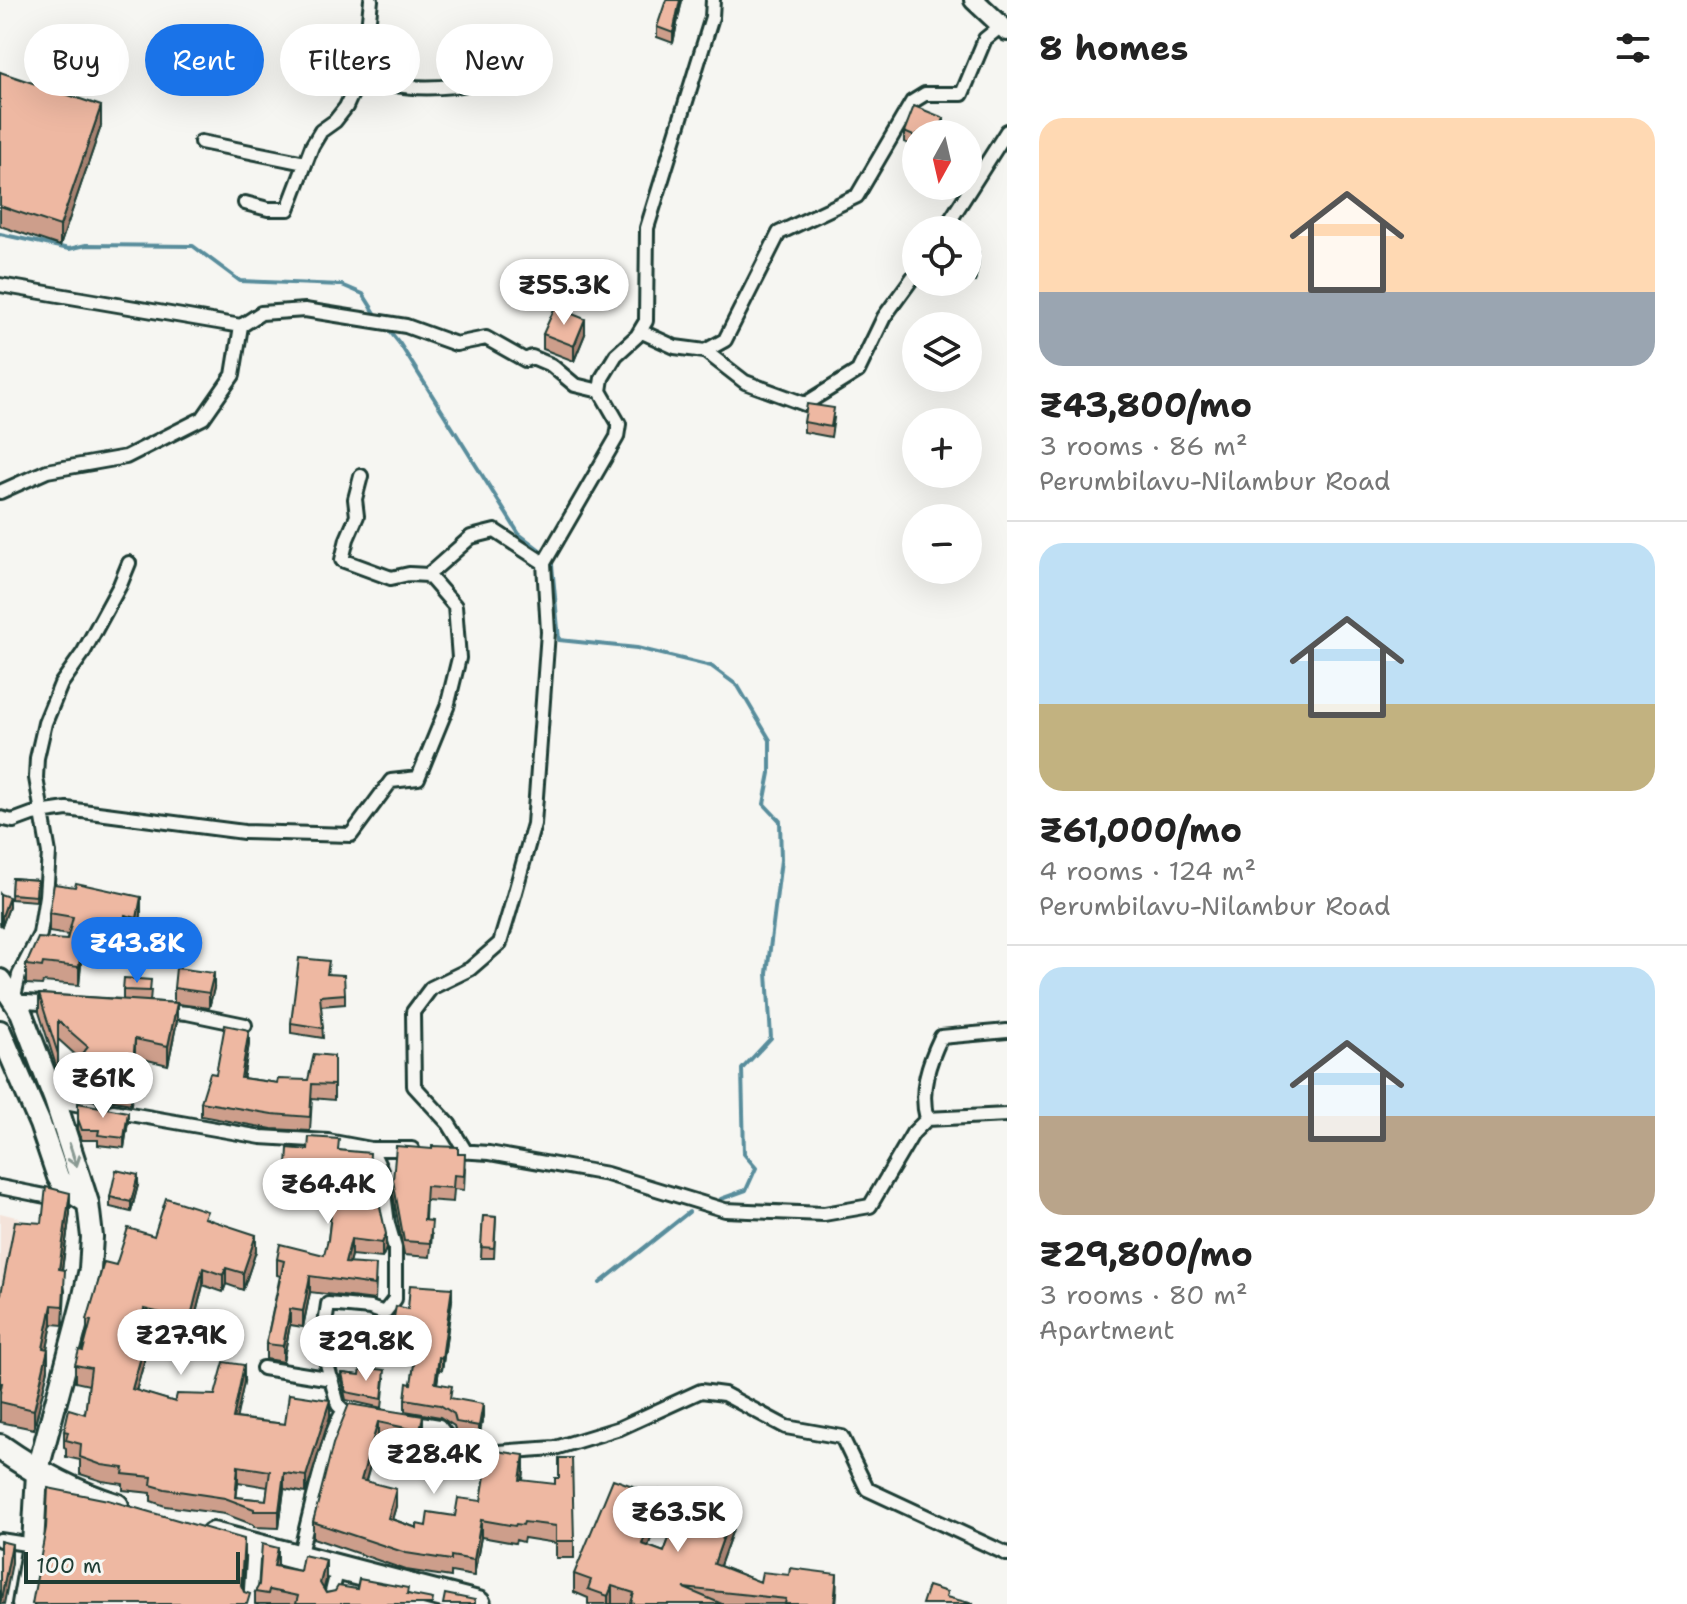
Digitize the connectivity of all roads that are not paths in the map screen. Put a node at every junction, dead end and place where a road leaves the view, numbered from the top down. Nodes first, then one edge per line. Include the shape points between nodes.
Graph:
1 (371, 0) edge
2 (713, 0) edge
3 (986, 4) edge
4 (368, 24) edge
5 (1004, 28) edge
6 (351, 96) edge
7 (1007, 131) edge
8 (201, 142) dead end
9 (305, 163) junction
10 (245, 203) dead end
11 (953, 216) edge
12 (0, 285) edge
13 (902, 292) edge
14 (241, 326) junction
15 (640, 331) junction
16 (705, 351) junction
17 (600, 391) junction
18 (361, 476) dead end
19 (0, 492) edge
20 (129, 563) dead end
21 (544, 563) junction
22 (428, 575) junction
23 (44, 813) junction
24 (0, 818) edge
25 (0, 980) edge
26 (13, 1001) junction
27 (61, 1004) edge
28 (156, 1011) edge
29 (245, 1025) dead end
30 (0, 1031) edge
31 (1007, 1031) edge
32 (55, 1100) junction
33 (1007, 1115) edge
34 (927, 1119) junction
35 (371, 1149) junction
36 (466, 1152) junction
37 (0, 1187) edge
38 (88, 1203) junction
39 (263, 1368) dead end
40 (332, 1379) junction
41 (344, 1411) junction
42 (371, 1416) edge
43 (396, 1420) edge
44 (0, 1447) edge
45 (37, 1473) junction
46 (141, 1514) edge
47 (195, 1530) edge
48 (0, 1540) edge
49 (33, 1545) junction
50 (254, 1546) junction
51 (1007, 1554) edge
52 (299, 1557) junction
53 (338, 1568) junction
54 (23, 1604) edge
55 (250, 1604) edge
56 (329, 1604) edge
57 (478, 1604) edge

1 - 4 street
2 - 15 street via 647,228 646,321
3 - 5 main road
5 - 16 street via 985,39 962,94 925,94 912,102 857,196 779,233 725,340
6 - 9 street via 335,121 321,131
7 - 11 street
8 - 9 street
9 - 10 street via 288,209
12 - 14 street
13 - 16 street via 858,371 805,404 745,382
14 - 17 street via 261,313 305,310 406,326 456,344 486,338 525,360 532,357 551,365 575,385
14 - 19 street via 233,375 203,418 126,457 47,471
15 - 16 street via 675,347
15 - 17 street via 616,355
17 - 21 street via 619,424 617,437
18 - 22 street via 357,516 342,560 391,578
20 - 23 street via 45,723 36,778
21 - 22 street via 495,531 471,537
21 - 36 street via 548,632 534,824 510,910 500,943 470,969 431,988 413,1012 414,1086
22 - 23 street via 455,606 459,658 447,707 418,778 391,781 351,835 244,832 67,809
23 - 24 street via 13,821
23 - 26 street via 49,853 40,934 19,975
25 - 26 main road
26 - 27 street
26 - 32 main road
28 - 29 street
30 - 38 main road via 58,1177
31 - 34 street via 941,1037 927,1065
32 - 35 street via 261,1137
32 -> 38 main road
33 - 34 street
34 - 36 street via 913,1133 870,1206 824,1214 725,1210 607,1174
35 - 36 street
35 - 40 street via 381,1170 395,1248 395,1299 384,1313 328,1304 322,1345
37 - 38 street
38 - 45 main road via 90,1269
39 - 40 street
40 - 41 street
41 - 42 street
41 - 52 street
43 - 51 street via 439,1426 453,1444 483,1453 555,1448 620,1428 701,1391 724,1394 786,1427 842,1437 867,1489
44 - 45 highway
45 - 46 highway
45 - 49 main road
47 - 50 highway
48 - 49 street
49 - 54 main road
50 - 52 highway
50 - 55 street
52 - 53 highway
53 - 56 street
53 - 57 highway

